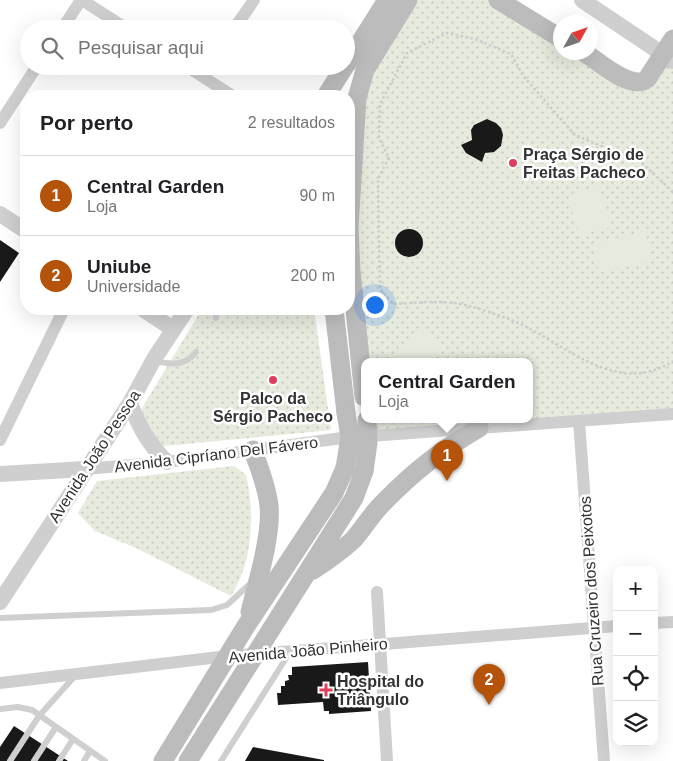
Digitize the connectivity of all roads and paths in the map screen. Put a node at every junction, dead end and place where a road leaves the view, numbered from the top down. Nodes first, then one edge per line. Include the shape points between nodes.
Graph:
1 (81, 0) edge
2 (254, 0) edge
3 (387, 0) edge
4 (408, 0) edge
5 (582, 0) edge
6 (508, 3) edge
7 (68, 20) edge
8 (113, 20) edge
9 (240, 20) edge
10 (553, 33) edge
11 (670, 51) edge
12 (355, 52) edge
13 (597, 60) edge
14 (31, 75) edge
15 (210, 75) edge
16 (340, 75) edge
17 (21, 90) edge
18 (227, 90) edge
19 (330, 90) edge
20 (20, 92) edge
21 (0, 122) edge
22 (355, 141) edge
23 (673, 192) edge
24 (0, 214) edge
25 (20, 227) edge
26 (61, 315) edge
27 (152, 315) edge
28 (183, 315) edge
29 (335, 315) edge
30 (355, 315) edge
31 (173, 329) junction
32 (196, 352) dead end
33 (154, 360) junction
34 (673, 361) edge
35 (361, 370) edge
36 (130, 403) junction
37 (673, 414) edge
38 (579, 421) junction
39 (367, 423) edge
40 (480, 428) junction
41 (0, 440) edge
42 (253, 450) junction
43 (167, 462) junction
44 (85, 469) junction
45 (0, 474) edge
46 (308, 574) junction
47 (258, 576) junction
48 (377, 592) dead end
49 (0, 602) edge
50 (0, 618) edge
51 (673, 622) edge
52 (658, 623) edge
53 (246, 626) junction
54 (613, 626) edge
55 (594, 627) junction
56 (380, 644) junction
57 (290, 651) junction
58 (254, 654) junction
59 (228, 656) junction
60 (76, 674) junction
61 (0, 683) edge
62 (0, 709) edge
63 (39, 716) junction
64 (56, 727) junction
65 (73, 739) junction
66 (90, 751) junction
67 (10, 761) edge
68 (34, 761) edge
69 (59, 761) edge
70 (84, 761) edge
71 (105, 761) edge
72 (163, 761) edge
73 (188, 761) edge
74 (221, 761) edge
75 (388, 761) edge
76 (604, 761) edge

1 - 7 street
1 - 8 street
2 - 9 street
3 - 12 main road
4 - 22 main road via 365,70 358,98
5 - 11 street
6 - 10 main road
11 - 13 main road via 642,83 634,83
14 - 17 street
15 - 18 street
16 - 19 main road
20 - 21 street
23 - 34 path via 642,163 575,135 524,77 510,54 475,39 447,33 407,53 380,104 379,138 389,158 378,179 380,289 393,304 455,302 470,306 516,322 584,361 611,371 630,373 664,367
24 - 25 street
26 - 41 street
27 - 31 street
28 - 31 street, Avenida João Pessoa
29 - 53 main road, bridge via 350,437 345,468 334,493
30 - 35 main road
31 - 33 street, Avenida João Pessoa
32 - 33 lane via 178,364
33 - 36 street, Avenida João Pessoa
36 - 43 street via 143,434
36 - 44 street, Avenida João Pessoa
37 - 38 street
38 - 40 street
38 - 55 street, Rua Cruzeiro dos Peixotos
39 - 46 main road, bridge via 364,471 354,498
40 - 42 street, Avenida Cipríano Del Fávero via 342,438
40 - 46 main road via 443,449 412,475 381,505 354,539
42 - 43 street, Avenida Cipríano Del Fávero
42 - 47 main road via 269,508
43 - 44 street, Avenida Cipríano Del Fávero
44 - 45 street, Avenida Cipríano Del Fávero
44 - 49 street, Avenida João Pessoa
46 - 58 main road
47 - 50 lane via 220,609
47 - 53 main road
48 - 56 street
51 - 52 street
53 - 59 main road
54 - 55 street, Avenida João Pinheiro
55 - 56 street, Avenida João Pinheiro
55 - 76 street, Rua Cruzeiro dos Peixotos
56 - 57 street, Avenida João Pinheiro
56 - 75 street
57 - 58 street, Avenida João Pinheiro
57 - 74 lane
58 - 59 street, Avenida João Pinheiro
58 - 73 main road
59 - 60 street, Avenida João Pinheiro
59 - 72 main road
60 - 61 street, Avenida João Pinheiro
60 - 63 lane
62 - 63 lane via 27,708
63 - 64 lane
63 - 67 lane
64 - 65 lane
64 - 68 lane
65 - 66 lane
65 - 69 lane
66 - 70 lane
66 - 71 lane

